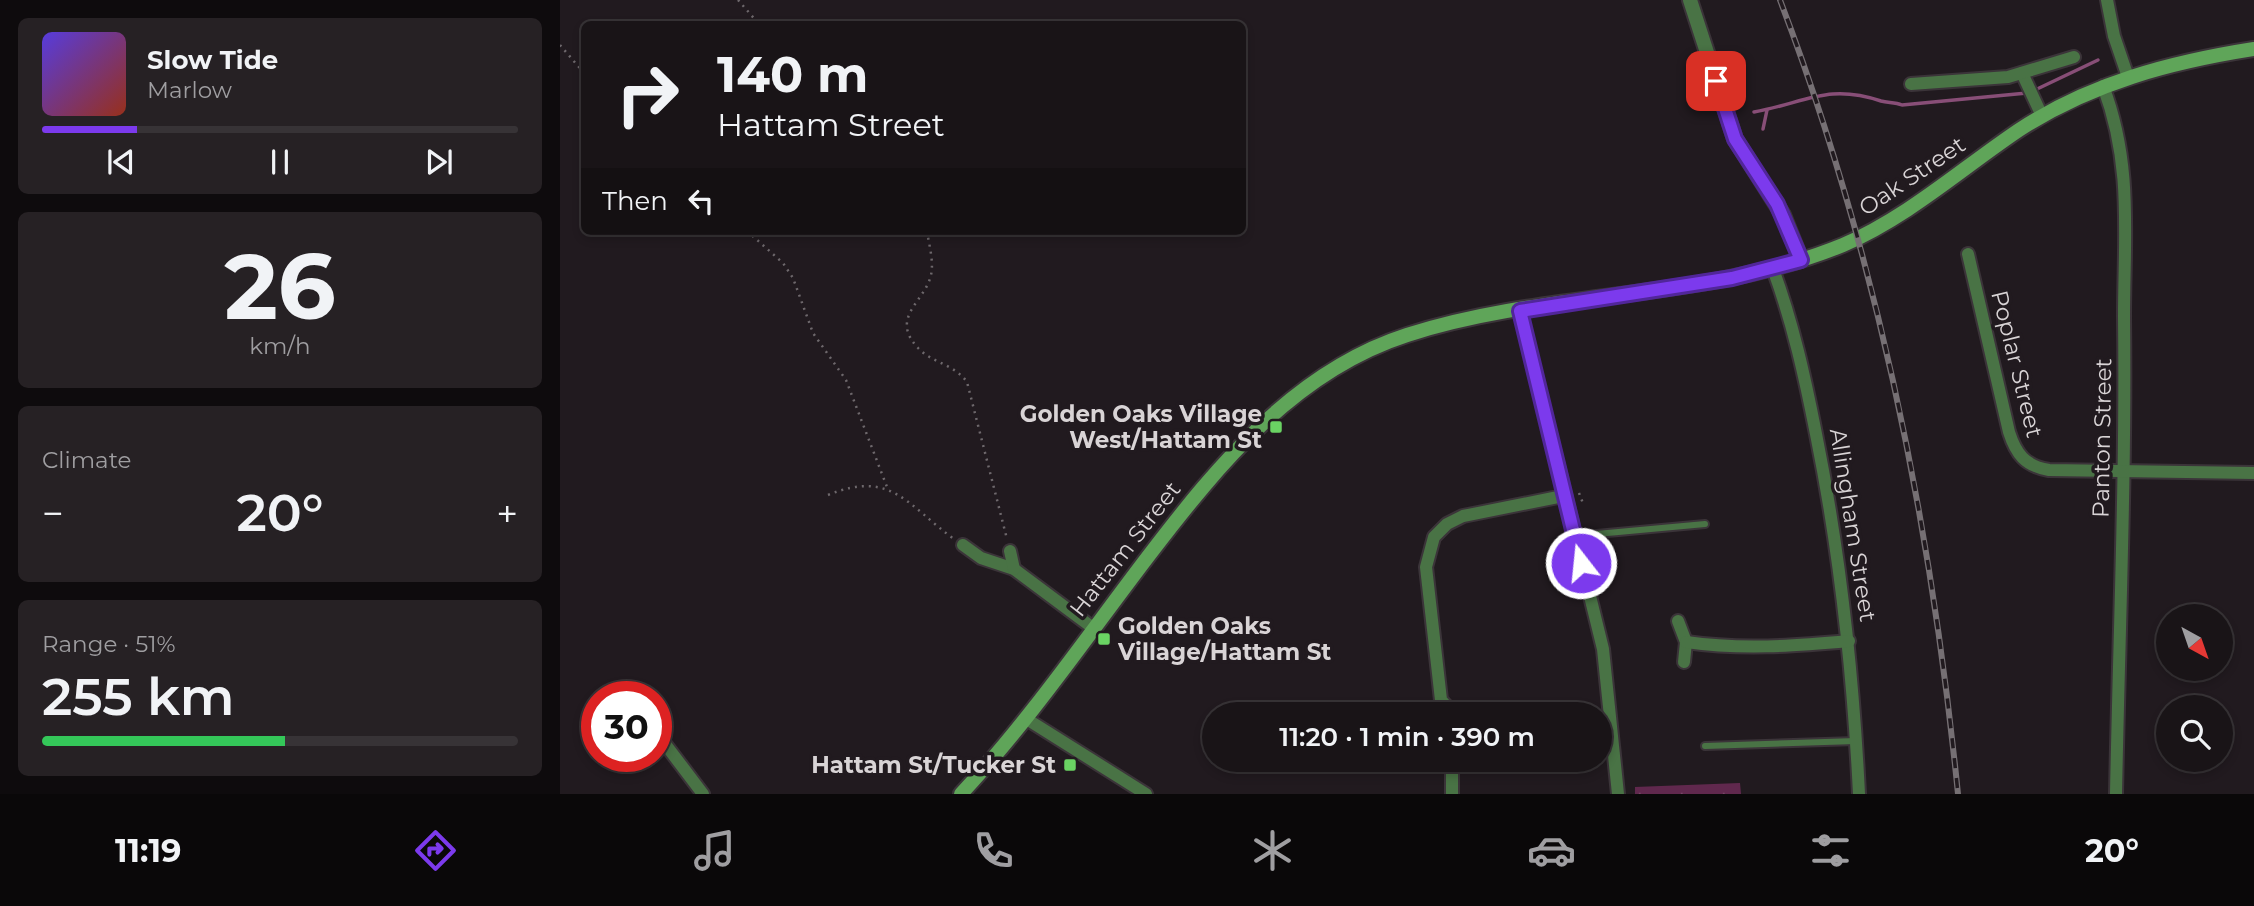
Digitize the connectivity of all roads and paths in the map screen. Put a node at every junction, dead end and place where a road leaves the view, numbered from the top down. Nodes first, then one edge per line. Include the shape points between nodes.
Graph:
1 (738, 0) edge
2 (1690, 0) edge
3 (2107, 0) edge
4 (756, 21) edge
5 (560, 45) edge
6 (2254, 49) edge
7 (2074, 57) dead end
8 (581, 69) edge
9 (2022, 74) junction
10 (2128, 77) junction
11 (1911, 84) dead end
12 (2103, 86) junction
13 (2042, 116) junction
14 (752, 235) edge
15 (928, 235) edge
16 (1968, 254) dead end
17 (1801, 260) junction
18 (1773, 269) junction
19 (1520, 311) junction
20 (2124, 471) junction
21 (2254, 473) edge
22 (887, 487) junction
23 (828, 495) dead end
24 (1563, 496) junction
25 (1705, 524) dead end
26 (1573, 536) junction
27 (963, 545) joint
28 (1010, 551) joint
29 (1014, 569) junction
30 (1678, 621) dead end
31 (1093, 628) junction
32 (1849, 641) junction
33 (1686, 642) junction
34 (1684, 662) dead end
35 (1443, 702) edge
36 (1604, 702) edge
37 (1025, 718) junction
38 (1856, 741) junction
39 (1705, 746) dead end
40 (672, 753) edge
41 (1612, 761) edge
42 (1451, 772) edge
43 (703, 794) edge
44 (961, 794) edge
45 (1146, 794) edge
46 (1452, 794) edge
47 (1618, 794) edge
48 (1859, 794) edge
49 (2116, 794) edge

1 - 4 path
2 - 17 street via 1735,139 1777,204
3 - 10 street
5 - 8 path
6 - 10 main road, Oak Street
7 - 9 street
9 - 11 street
9 - 13 street
10 - 12 main road, Oak Street
12 - 13 main road, Oak Street
12 - 20 street, Panton Street via 2119,133 2124,177
13 - 17 main road, Oak Street via 1889,222
14 - 22 path via 793,278 813,332 846,380
15 - 28 path via 931,277 910,310 907,327 919,349 953,368 967,382
16 - 20 street, Poplar Street via 2016,451 2029,465 2039,468
17 - 18 main road, Hattam Street
18 - 19 main road, Hattam Street
18 - 32 street, Allingham Street via 1796,342 1823,469
19 - 24 street
19 - 31 main road, Hattam Street via 1448,324 1387,342 1309,387 1266,420 1211,475
20 - 21 street, Poplar Street
20 - 49 street, Panton Street
22 - 23 path via 850,486
22 - 27 path
24 - 26 street
24 - 35 street via 1463,516 1434,537 1426,567
25 - 26 lane
26 - 36 street via 1603,649
27 - 29 street via 981,558
28 - 29 street
29 - 31 street
30 - 33 street
31 - 37 main road, Hattam Street
32 - 33 street via 1763,648
32 - 38 street, Allingham Street
33 - 34 street
37 - 44 main road, Hattam Street
37 - 45 street
38 - 39 lane
38 - 48 street, Allingham Street
40 - 43 street
41 - 47 street
42 - 46 street

